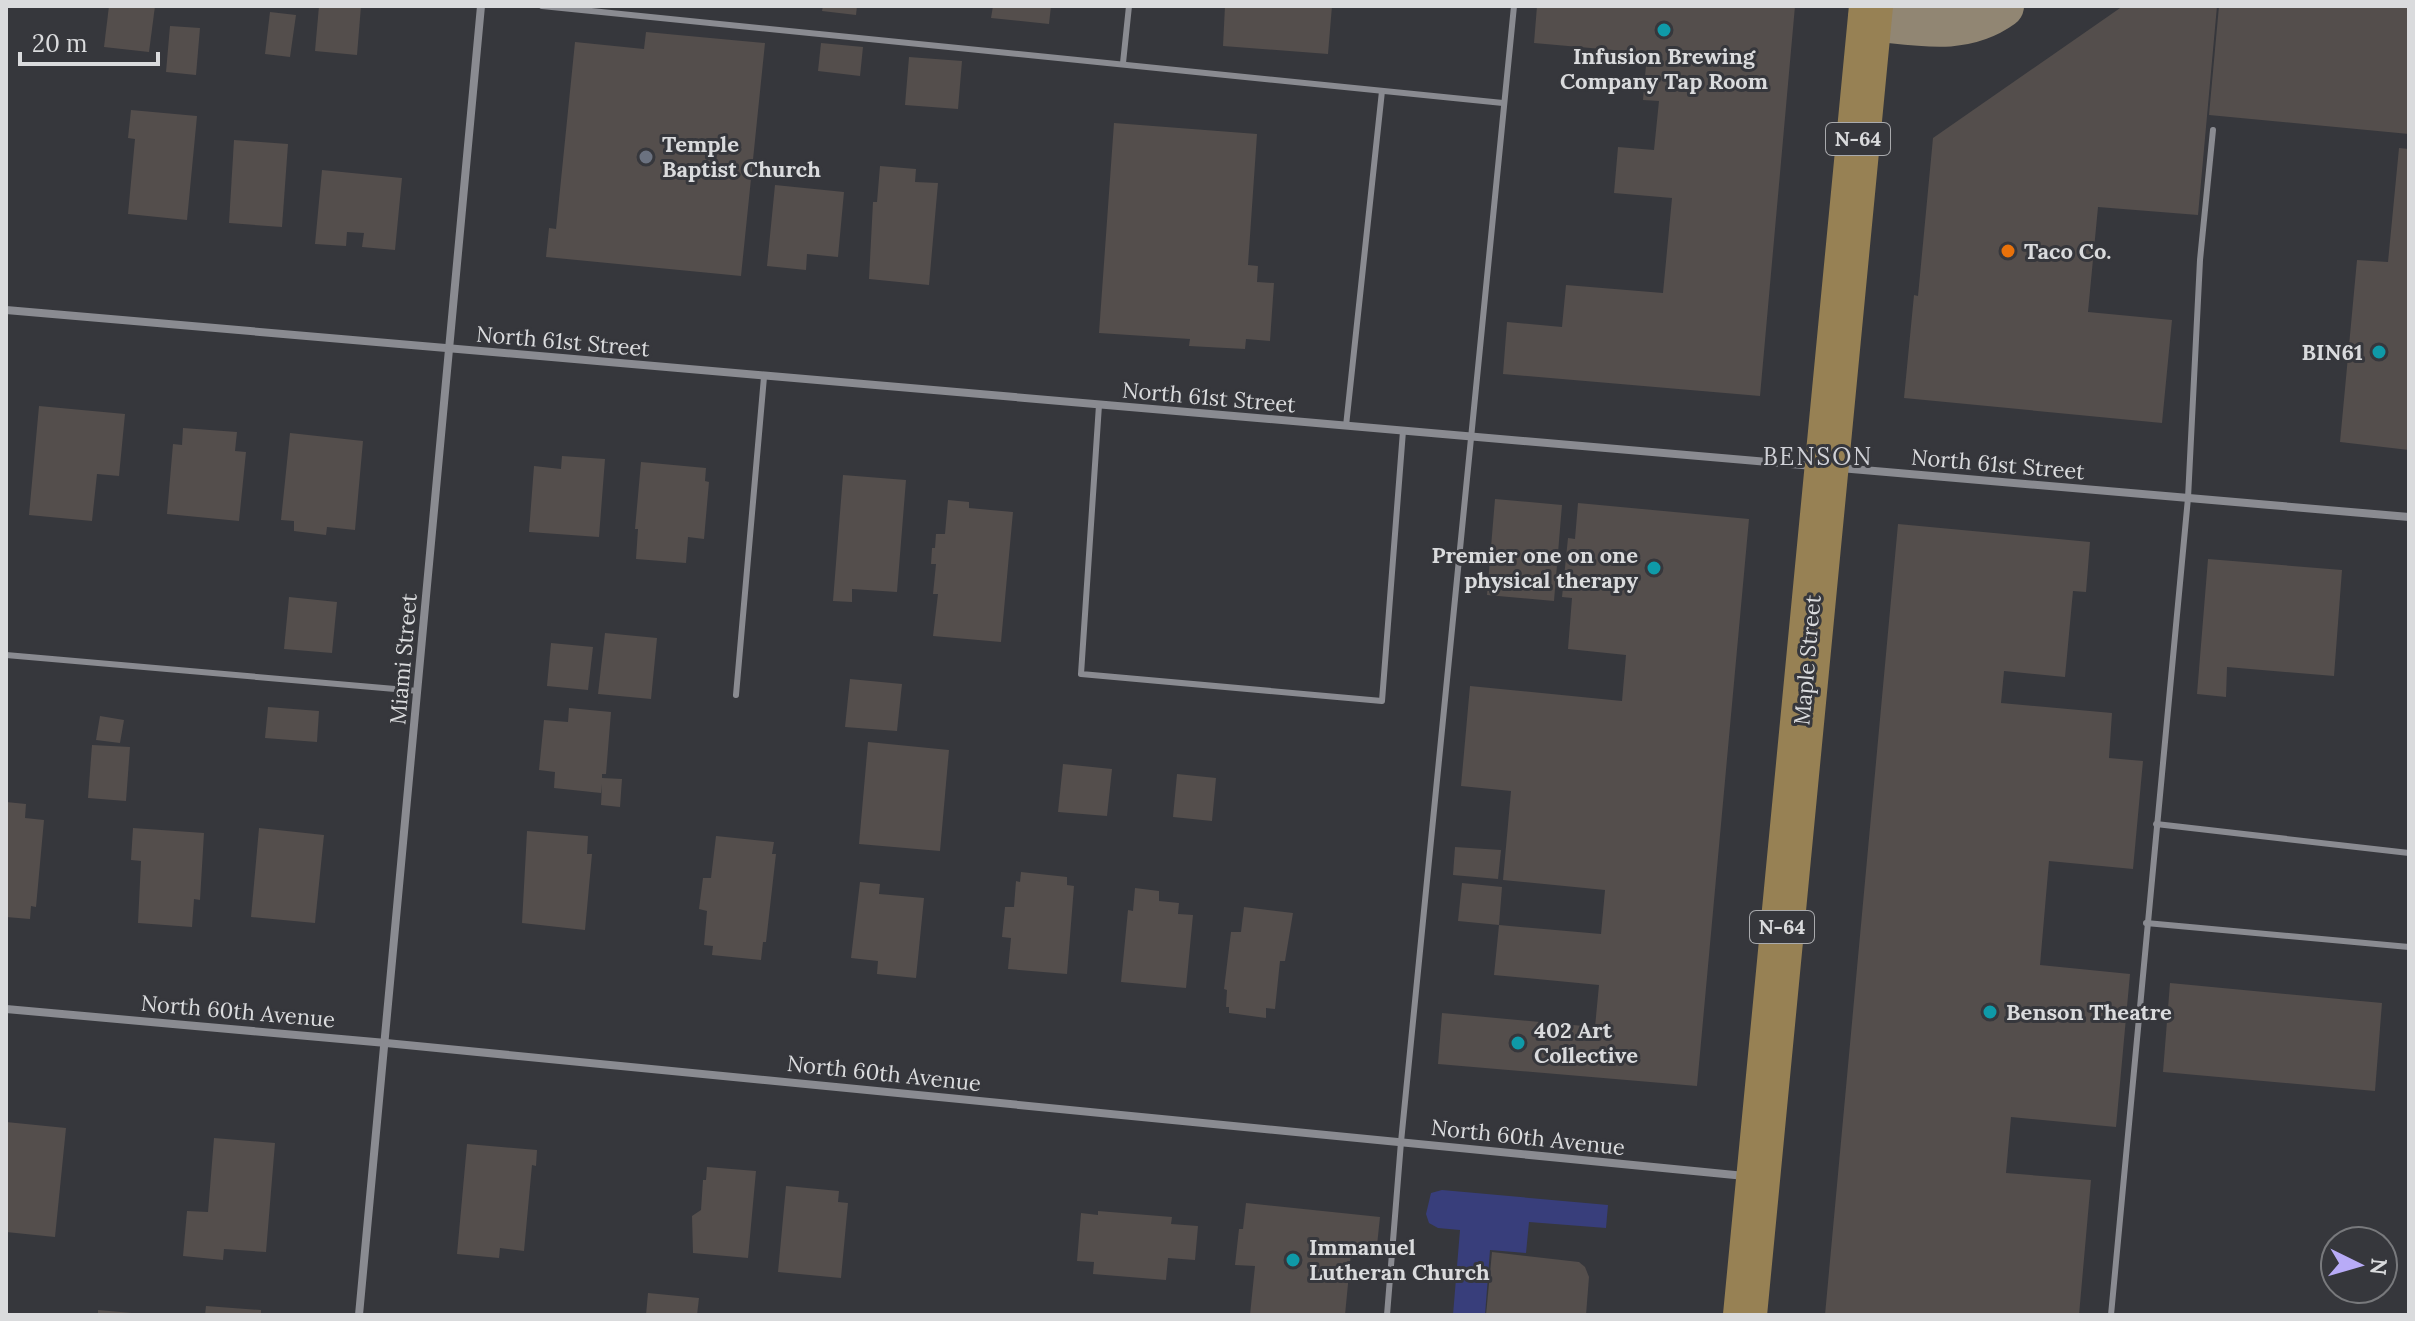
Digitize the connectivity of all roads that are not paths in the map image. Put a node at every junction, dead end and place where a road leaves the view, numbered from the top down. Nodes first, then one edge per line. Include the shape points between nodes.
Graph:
1 (481, 6) edge
2 (542, 6) edge
3 (1129, 6) edge
4 (1514, 6) edge
5 (2002, 6) edge
6 (1871, 12) edge
7 (1123, 63) junction
8 (1382, 91) junction
9 (1503, 103) junction
10 (2213, 130) dead end
11 (6, 310) edge
12 (450, 350) junction
13 (764, 377) junction
14 (1099, 405) junction
15 (1346, 426) junction
16 (1403, 431) junction
17 (1471, 437) junction
18 (1826, 467) junction
19 (2188, 498) junction
20 (2409, 517) edge
21 (6, 655) edge
22 (418, 691) junction
23 (736, 695) dead end
24 (2156, 824) junction
25 (2409, 853) edge
26 (2146, 923) junction
27 (2409, 947) edge
28 (6, 1009) edge
29 (386, 1043) junction
30 (1401, 1142) junction
31 (1757, 1177) junction
32 (359, 1315) edge
33 (1387, 1315) edge
34 (1745, 1315) edge
35 (2111, 1315) edge

1 - 12 street, Miami Street
2 - 7 lane
3 - 7 lane
4 - 9 lane
5 - 6 street via 1954,25
6 - 18 main road, Maple Street / N-64
7 - 8 lane
8 - 9 lane
8 - 15 lane
9 - 17 lane
10 - 19 lane via 2200,260
11 - 12 street, North 61st Street
12 - 13 street, North 61st Street
12 - 22 street, Miami Street
13 - 14 street, North 61st Street
13 - 23 lane
14 - 15 street, North 61st Street
14 - 16 lane via 1081,674 1382,701
15 - 16 street, North 61st Street
16 - 17 street, North 61st Street
17 - 18 street, North 61st Street
17 - 30 lane
18 - 19 street, North 61st Street
18 - 31 main road, Maple Street / N-64
19 - 20 street, North 61st Street
19 - 24 lane
21 - 22 lane
22 - 29 street, Miami Street
24 - 25 lane
24 - 26 lane
26 - 27 lane
26 - 35 lane
28 - 29 street, North 60th Avenue
29 - 30 street, North 60th Avenue
29 - 32 street, Miami Street
30 - 31 street, North 60th Avenue
30 - 33 lane
31 - 34 main road, Maple Street / N-64

